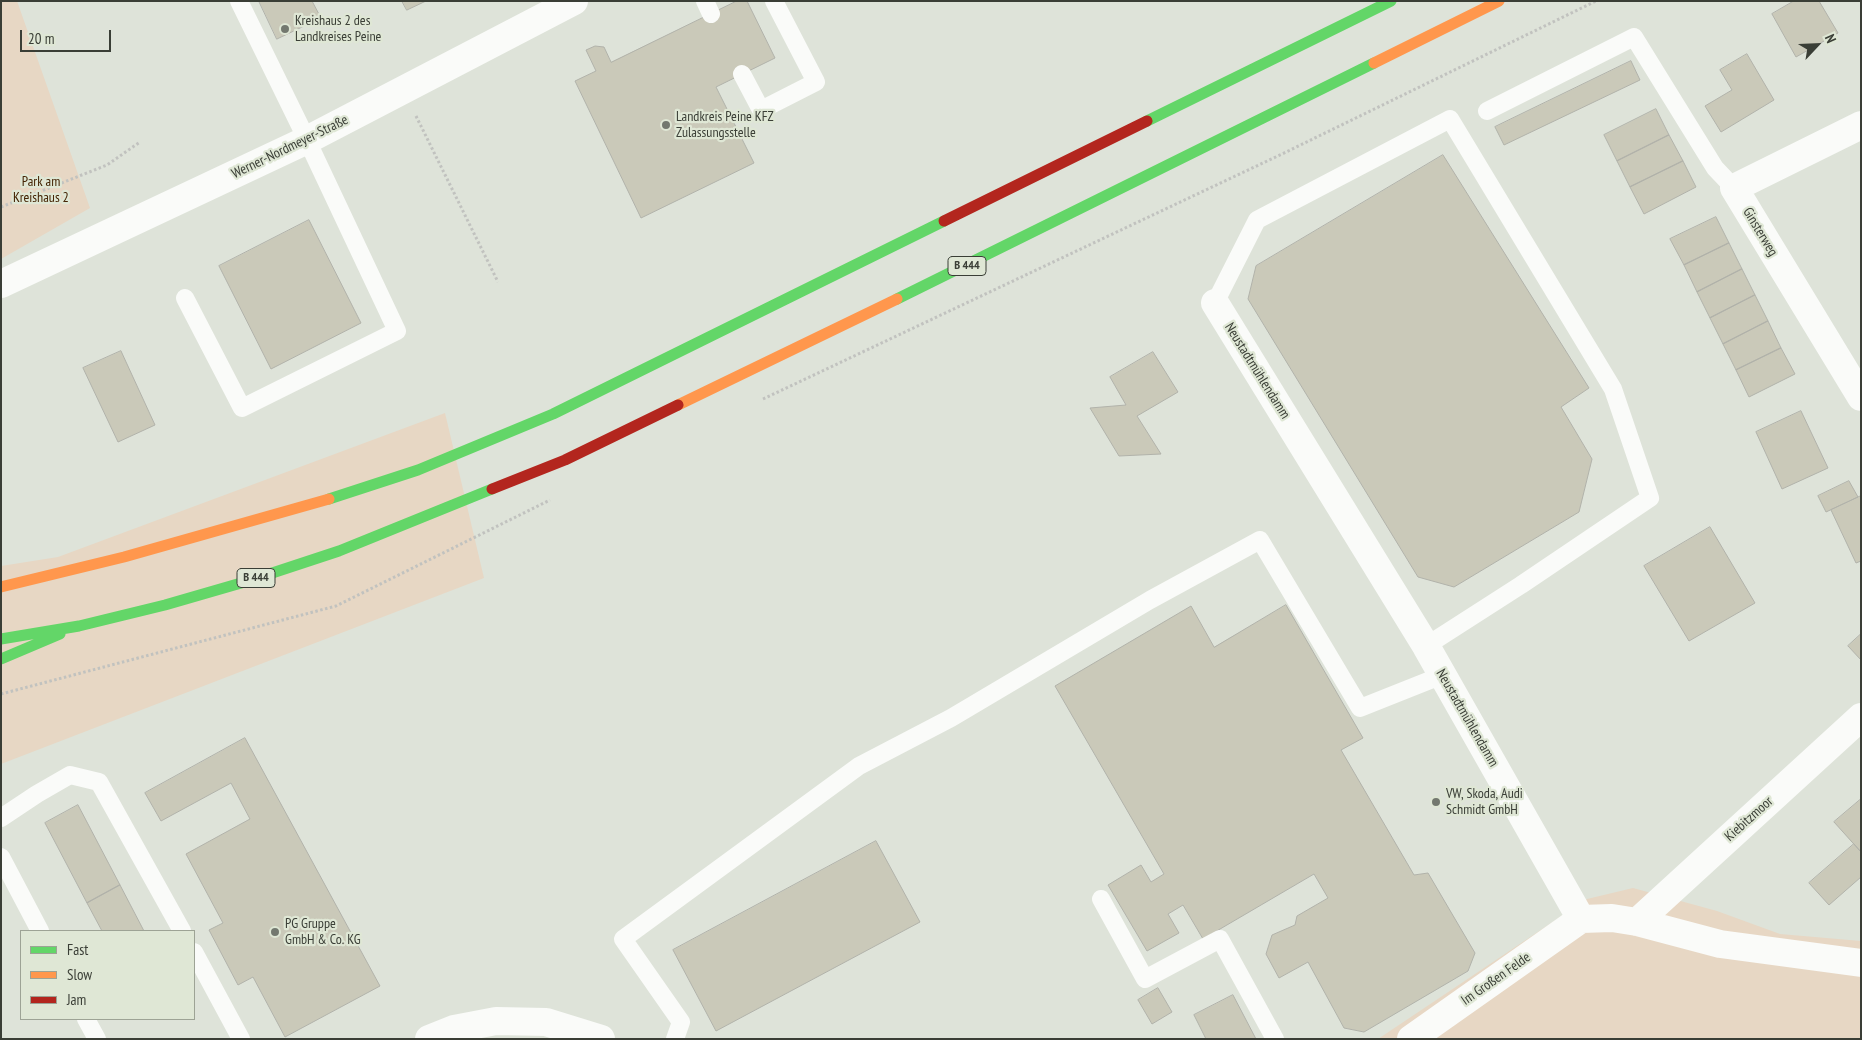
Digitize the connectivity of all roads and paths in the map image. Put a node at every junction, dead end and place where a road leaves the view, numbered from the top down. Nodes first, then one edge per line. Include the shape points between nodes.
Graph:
1 (240, 1) edge
2 (574, 1) edge
3 (774, 1) edge
4 (1391, 1) edge
5 (1499, 1) edge
6 (742, 74) dead end
7 (403, 90) junction
8 (1487, 111) dead end
9 (1861, 125) edge
10 (307, 140) junction
11 (140, 142) dead end
12 (1734, 188) junction
13 (1, 207) edge
14 (498, 282) dead end
15 (1, 284) edge
16 (186, 298) dead end
17 (1215, 303) joint
18 (1861, 397) edge
19 (1, 587) edge
20 (79, 626) junction
21 (1, 639) edge
22 (1426, 646) junction
23 (1, 659) edge
24 (1443, 675) junction
25 (1861, 717) edge
26 (1, 818) edge
27 (1, 857) edge
28 (1101, 899) dead end
29 (1581, 919) junction
30 (1637, 922) junction
31 (39, 930) edge
32 (181, 930) edge
33 (195, 954) edge
34 (1861, 963) edge
35 (87, 1020) edge
36 (597, 1038) edge
37 (97, 1039) edge
38 (241, 1039) edge
39 (429, 1039) edge
40 (675, 1039) edge
41 (1275, 1039) edge
42 (1411, 1039) edge

1 - 10 lane
2 - 7 street, Werner-Nordmeyer-Straße
3 - 6 lane via 816,82 761,110
4 - 19 main road via 553,414 398,477 322,501 51,577
5 - 20 main road, B 444 via 966,266 565,460 339,551 165,605
7 - 10 street, Werner-Nordmeyer-Straße
7 - 14 path
8 - 12 lane via 1634,37 1715,168
9 - 12 street
10 - 15 street, Werner-Nordmeyer-Straße
10 - 16 lane via 397,332 242,408
11 - 13 path via 107,165
12 - 18 street, Ginsterweg
17 - 22 street, Neustadtmühlendamm
17 - 22 lane via 1257,220 1450,119 1613,389 1650,498
20 - 21 main road, B 444
20 - 23 main road
22 - 24 street, Neustadtmühlendamm
24 - 29 street, Neustadtmühlendamm
24 - 40 lane via 1360,708 1260,540 1150,600 951,718 860,766 623,939 681,1022
25 - 30 street, Kiebitzmoor
26 - 32 lane via 70,775 100,782
27 - 31 lane
28 - 41 lane via 1145,979 1220,939
29 - 30 street via 1612,918
29 - 42 street, Im Großen Felde
30 - 34 street via 1720,944
33 - 38 lane
35 - 37 lane
36 - 39 street via 546,1022 496,1021 454,1029

